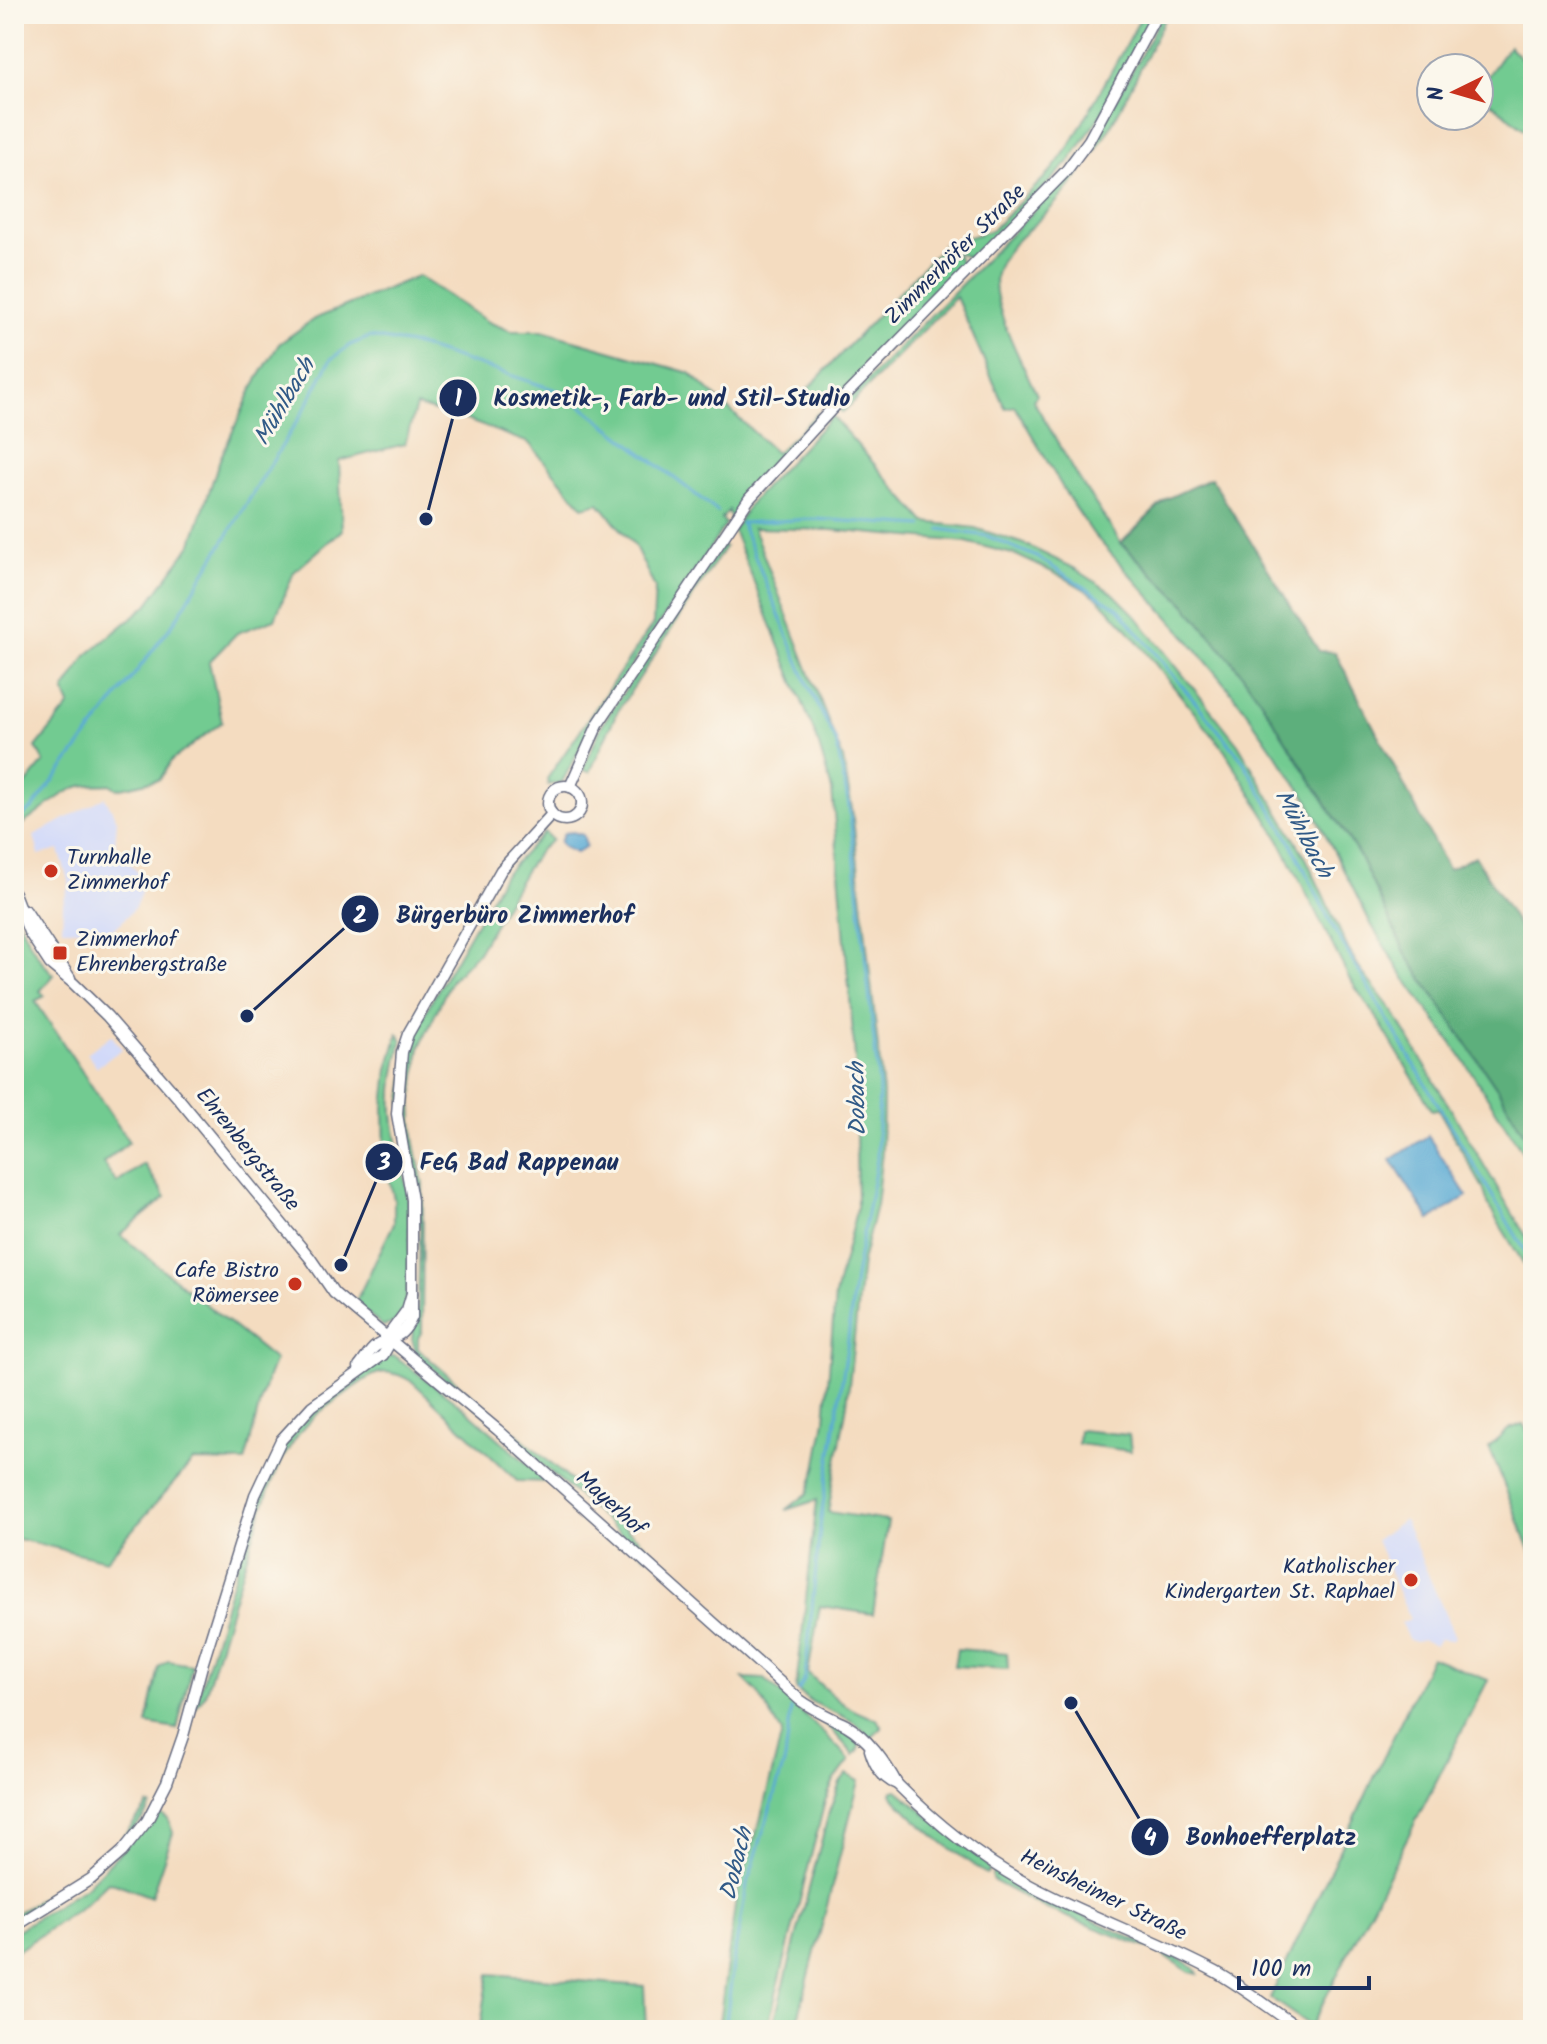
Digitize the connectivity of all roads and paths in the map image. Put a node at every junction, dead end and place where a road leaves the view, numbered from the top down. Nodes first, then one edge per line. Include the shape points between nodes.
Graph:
1 (1157, 14) edge
2 (570, 787) junction
3 (552, 814) junction
4 (14, 893) edge
5 (391, 1341) junction
6 (800, 1700) joint
7 (14, 1927) edge
8 (1302, 2030) edge

1 - 2 street, Zimmerhöfer Straße via 1089,140 1066,171 749,499 598,724
2 - 3 street via 558,787 550,795
2 - 3 street via 580,796 580,810 567,820
3 - 5 street via 495,880 402,1052 397,1114 412,1200 412,1317 406,1330
4 - 5 street, Ehrenbergstraße via 29,932 59,973 107,1016 179,1099 334,1293
5 - 6 street, Mayerhof
5 - 7 street via 372,1349 348,1379 312,1406 281,1440 255,1495 183,1736 147,1821 91,1879
6 - 8 street, Heinsheimer Straße via 848,1726 869,1747 890,1782 932,1819 1022,1882 1217,1973

